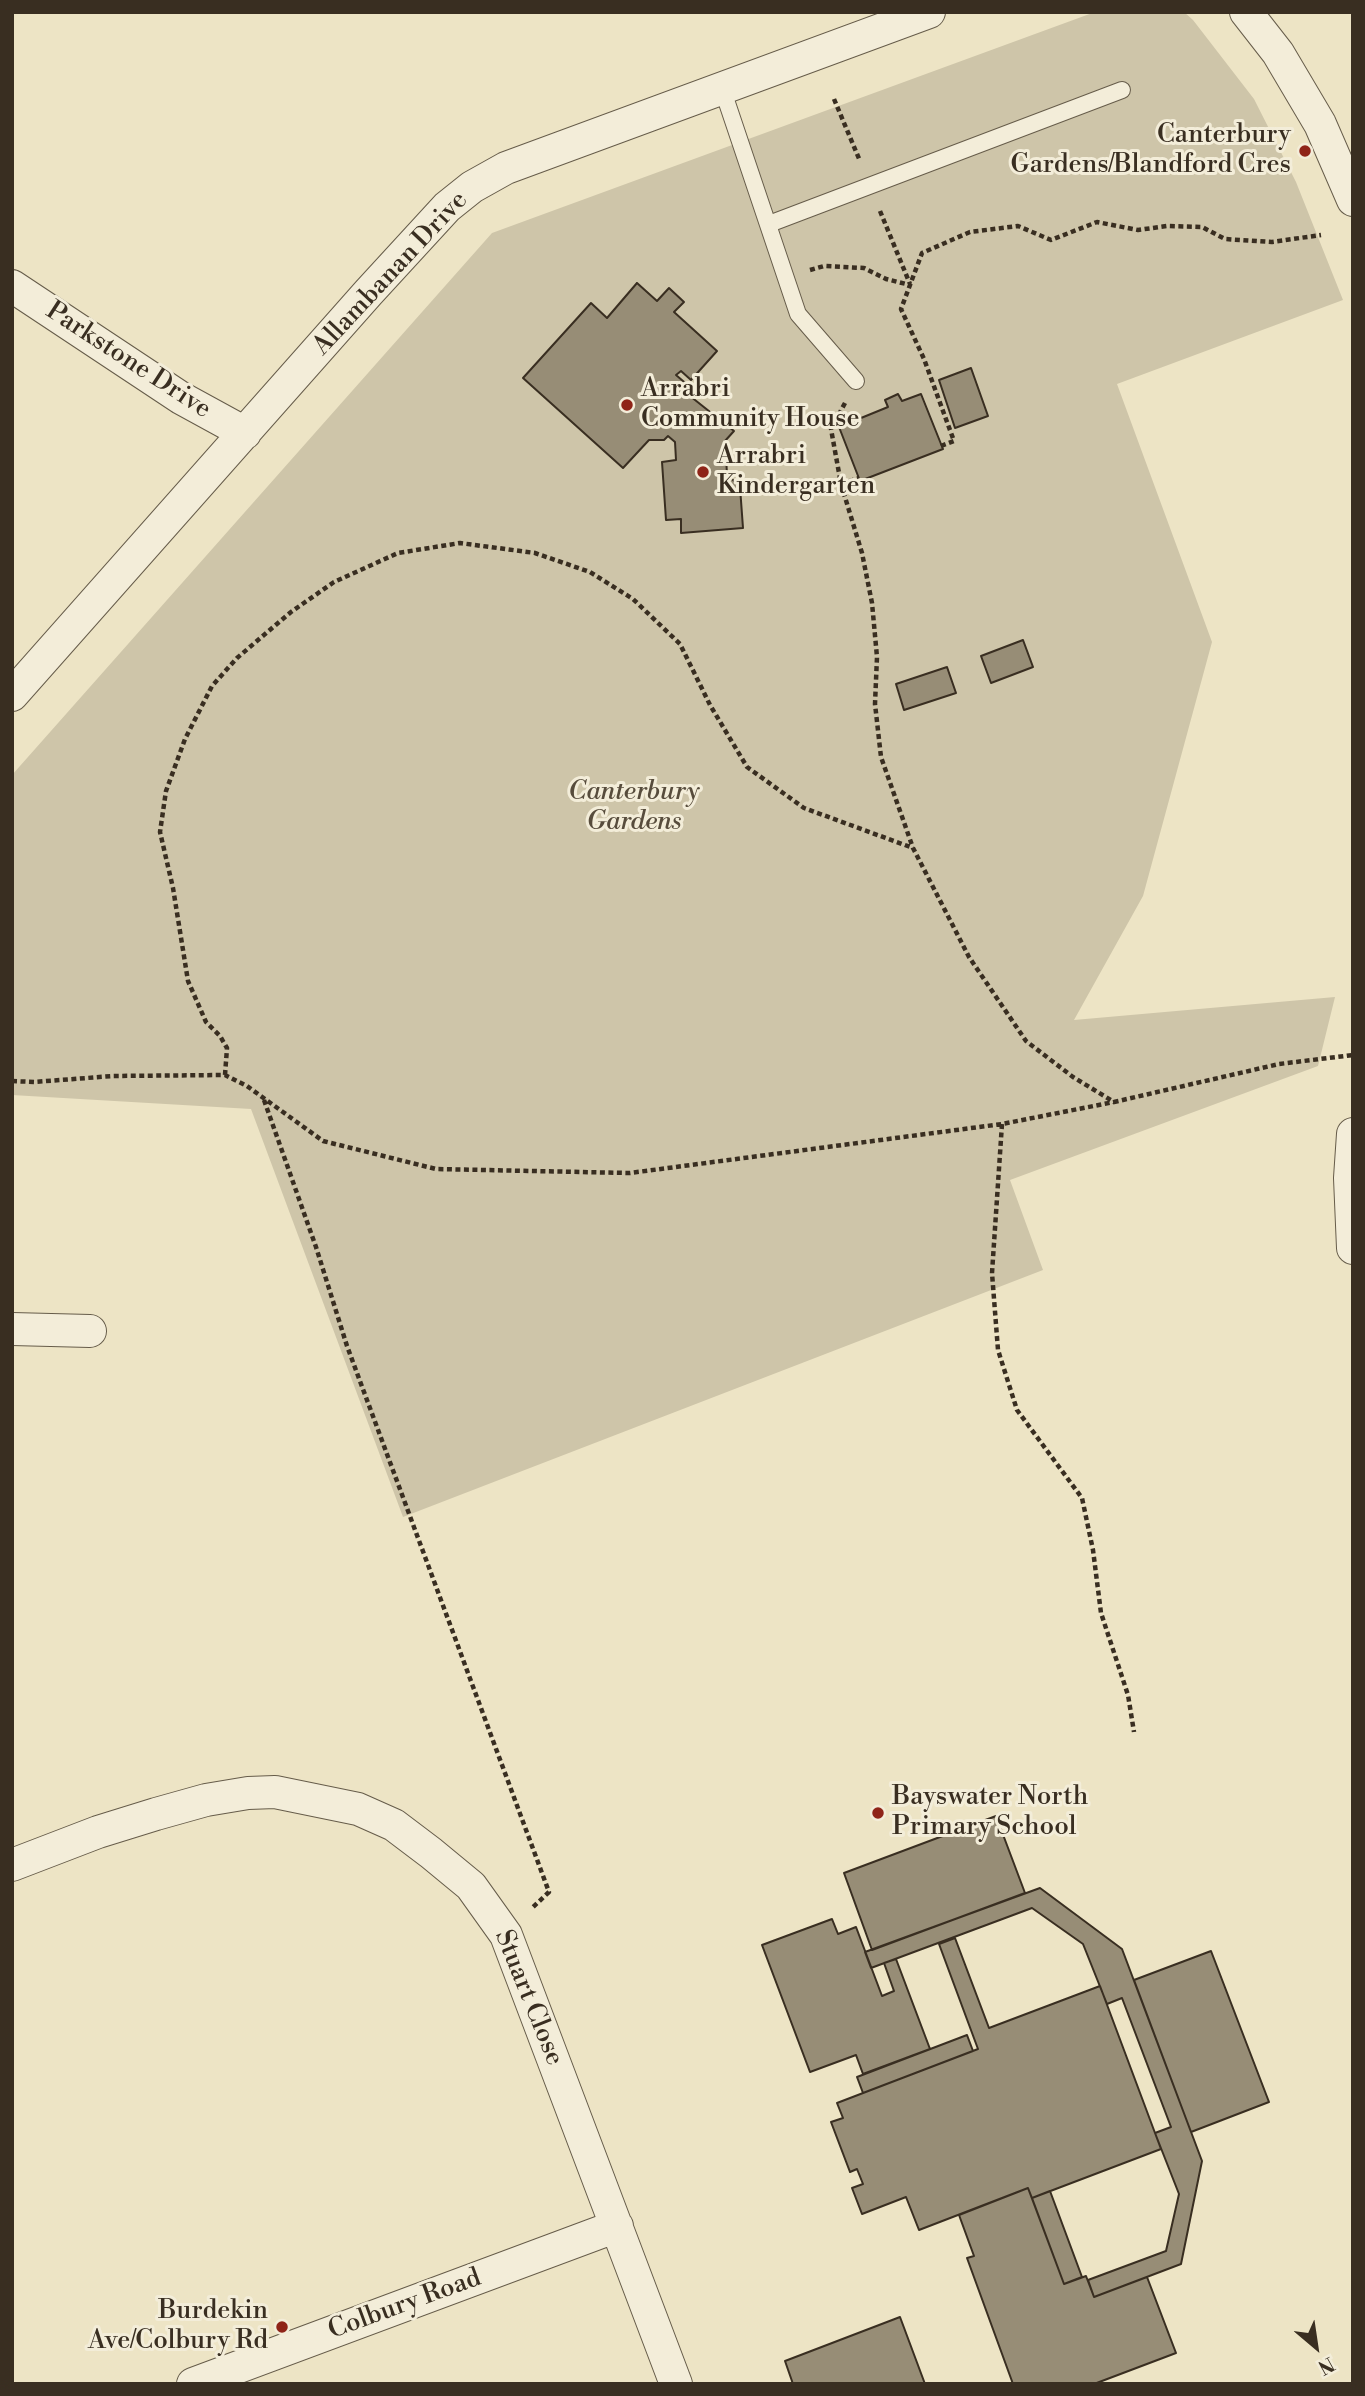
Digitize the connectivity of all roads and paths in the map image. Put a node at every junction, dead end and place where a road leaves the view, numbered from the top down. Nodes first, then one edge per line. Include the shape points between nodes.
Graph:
1 (929, 12) edge
2 (1246, 12) edge
3 (722, 88) junction
4 (1122, 90) dead end
5 (1353, 200) edge
6 (769, 224) junction
7 (1321, 235) dead end
8 (785, 276) junction
9 (910, 285) junction
10 (12, 286) edge
11 (856, 381) joint
12 (245, 433) junction
13 (942, 446) dead end
14 (859, 478) dead end
15 (841, 484) junction
16 (12, 695) edge
17 (913, 848) junction
18 (1353, 1055) edge
19 (225, 1075) junction
20 (12, 1081) edge
21 (264, 1100) junction
22 (1114, 1102) junction
23 (1002, 1124) junction
24 (1353, 1133) edge
25 (1353, 1248) edge
26 (12, 1329) edge
27 (90, 1331) dead end
28 (1134, 1732) dead end
29 (12, 1864) edge
30 (506, 1935) junction
31 (617, 2226) junction
32 (193, 2384) edge
33 (676, 2384) edge

1 - 3 street, Allambanan Drive
2 - 5 street via 1278,53 1320,124
3 - 6 lane
3 - 12 street, Allambanan Drive via 506,168 472,187 439,217
4 - 6 lane
6 - 8 lane
7 - 9 path via 1272,242 1225,239 1202,227 1138,230 1097,222 1051,240 1018,226 971,232 922,253
8 - 9 path via 824,266 864,268
8 - 11 lane via 798,314
9 - 13 path via 901,309 954,441
10 - 12 street, Parkstone Drive via 181,398
11 - 15 path via 831,429
12 - 16 street, Allambanan Drive
14 - 15 path
15 - 17 path via 872,603 881,757
17 - 19 path via 804,808 747,767 680,644 634,599 590,572 535,553 460,543 398,553 334,582 290,612 237,658 212,686 166,791 160,832 188,981 206,1023 227,1048
17 - 22 path via 970,957 1026,1041
18 - 22 path via 1279,1064
19 - 20 path
19 - 21 path
21 - 23 path via 323,1141 436,1169 630,1173
21 - 30 path via 347,1346 549,1892
22 - 23 path
23 - 28 path via 992,1273 998,1350 1017,1410 1082,1498 1101,1613 1128,1695
24 - 25 street
26 - 27 street
29 - 30 street, Stuart Close via 206,1800 275,1792 358,1809 394,1825 471,1886
30 - 31 street, Stuart Close
31 - 32 street, Colbury Road
31 - 33 street, Stuart Close

